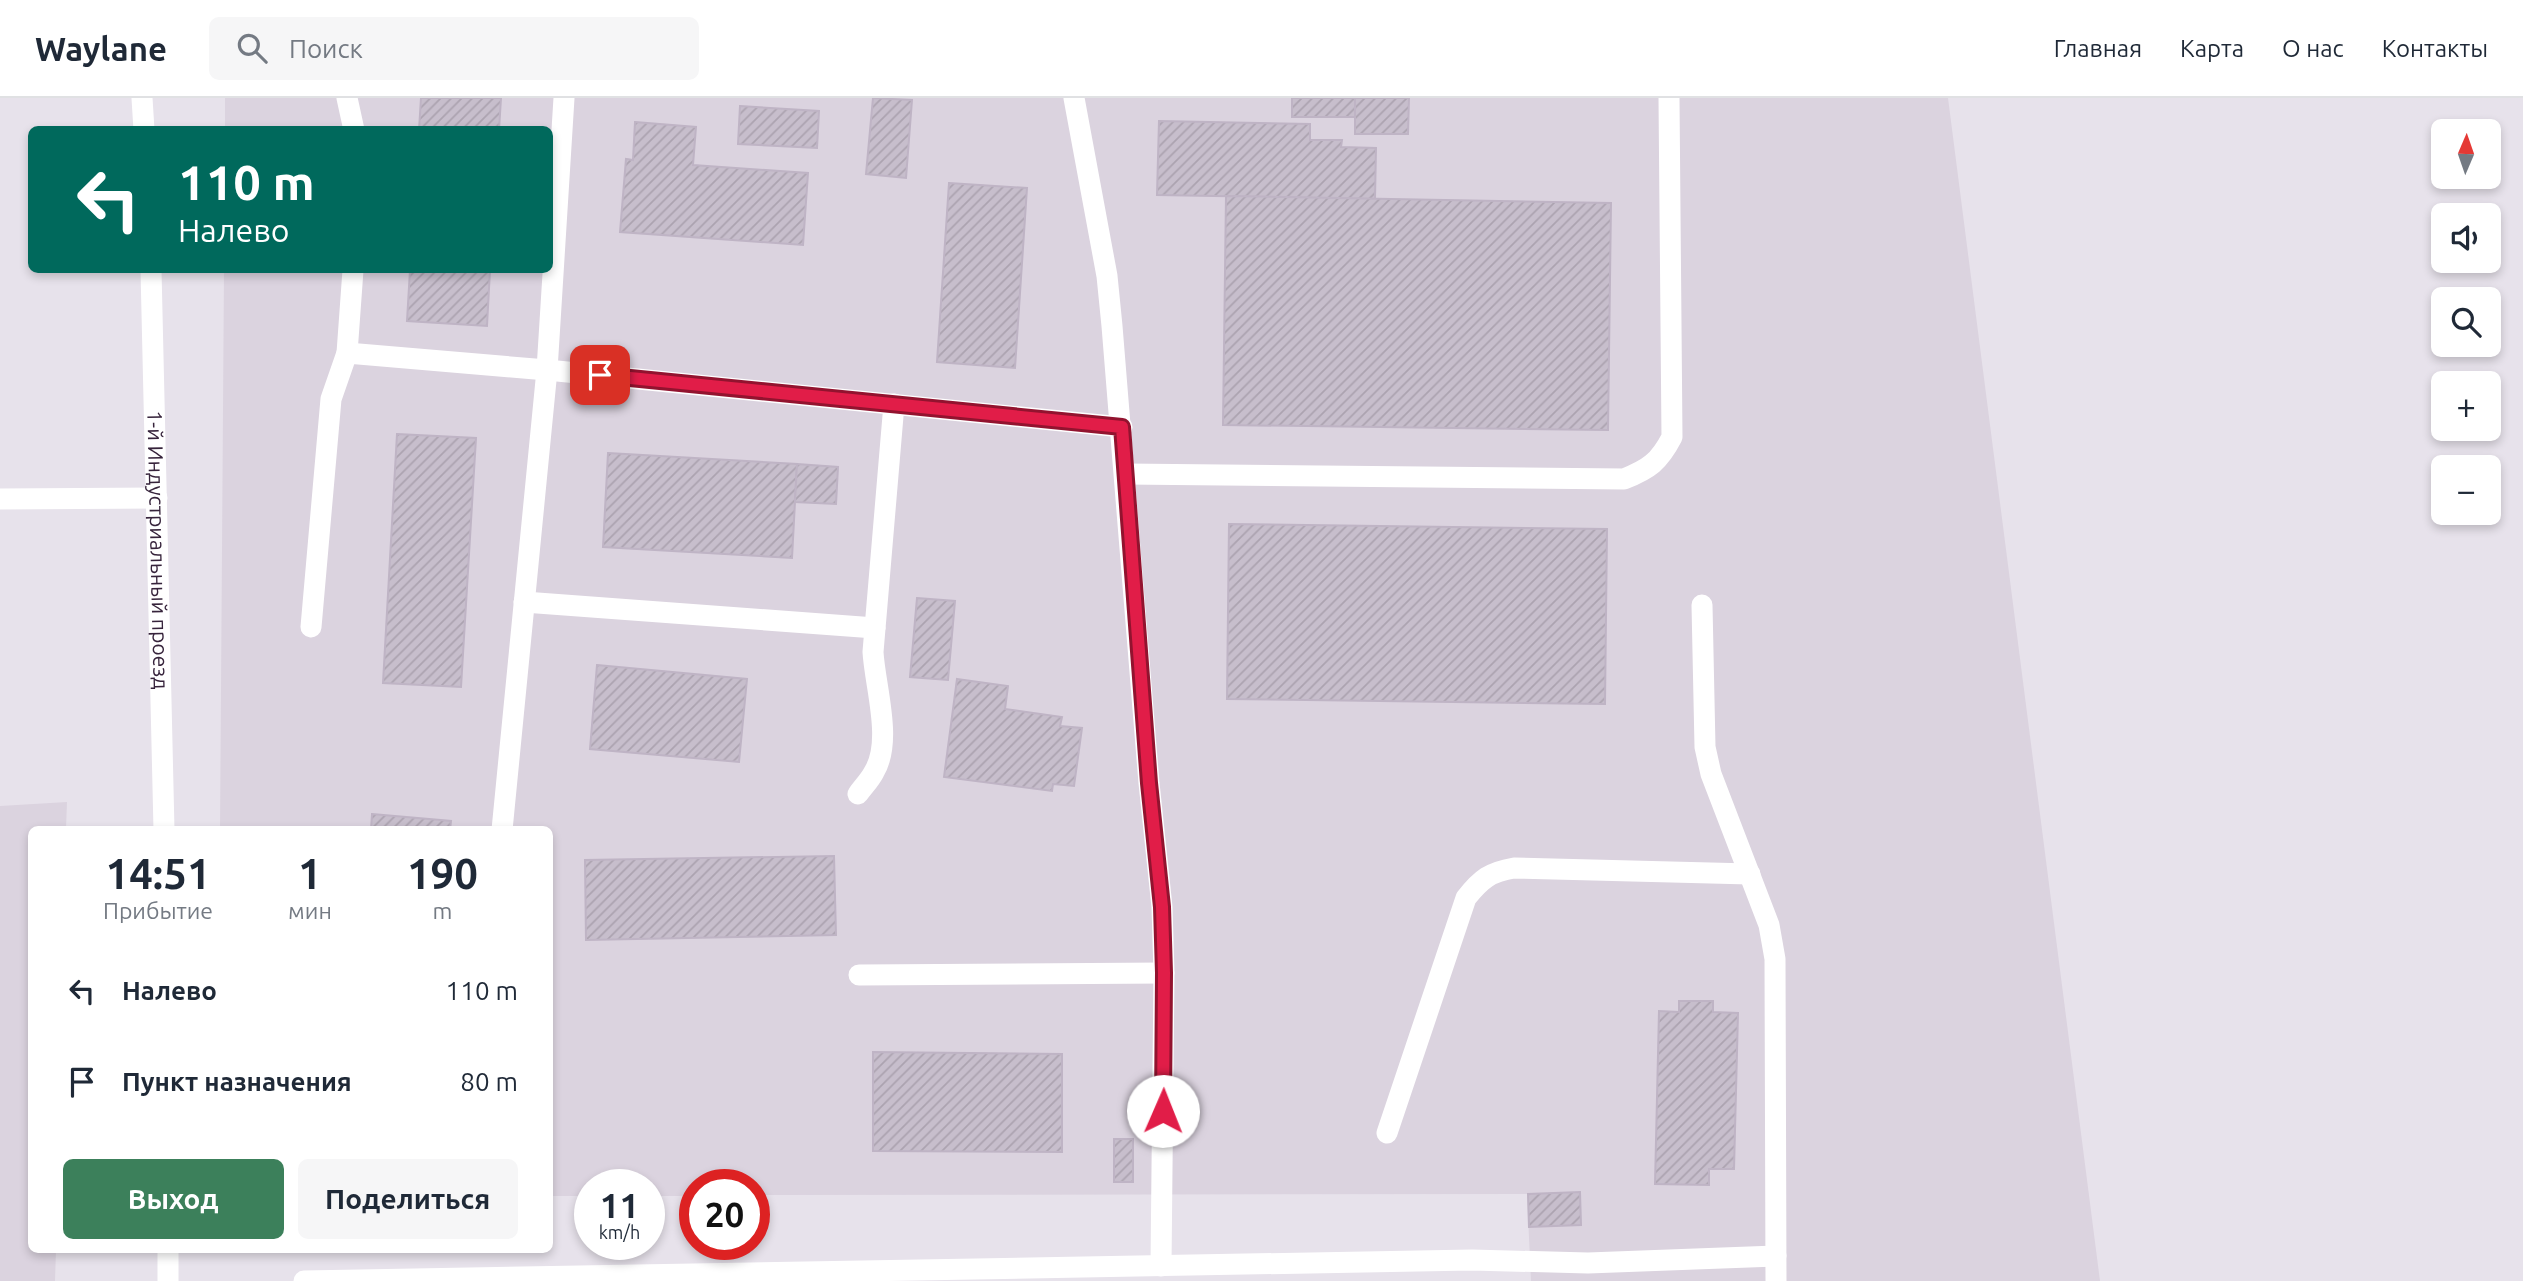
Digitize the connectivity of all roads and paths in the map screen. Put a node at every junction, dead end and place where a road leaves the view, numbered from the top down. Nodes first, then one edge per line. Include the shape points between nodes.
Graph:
1 (142, 98) edge
2 (347, 98) edge
3 (564, 98) edge
4 (1074, 98) edge
5 (1669, 98) edge
6 (144, 126) edge
7 (353, 126) edge
8 (150, 273) edge
9 (353, 273) edge
10 (347, 353) junction
11 (547, 370) junction
12 (894, 404) junction
13 (1122, 427) junction
14 (1125, 474) junction
15 (157, 498) junction
16 (0, 499) edge
17 (524, 602) junction
18 (1702, 605) dead end
19 (311, 627) dead end
20 (875, 628) junction
21 (858, 794) dead end
22 (164, 826) edge
23 (502, 826) edge
24 (1750, 874) junction
25 (1164, 973) junction
26 (859, 975) dead end
27 (1387, 1133) dead end
28 (168, 1253) edge
29 (1776, 1256) junction
30 (1161, 1266) junction
31 (168, 1281) edge
32 (304, 1281) edge
33 (1776, 1281) edge

1 - 6 street
2 - 7 street
3 - 11 street
4 - 13 street via 1107,276
5 - 14 street via 1672,437 1662,456 1645,471 1624,479
8 - 15 street, 1-й Индустриальный проезд
9 - 10 street
10 - 11 street
10 - 19 street via 331,399
11 - 12 street
11 - 17 street
12 - 13 street
12 - 20 street
13 - 14 street
14 - 25 street
15 - 16 street
15 - 22 street, 1-й Индустриальный проезд
17 - 20 street
17 - 23 street
18 - 24 street via 1705,747
20 - 21 street via 882,752 876,770
24 - 27 street via 1514,867 1496,871 1478,883 1466,898
24 - 29 street via 1769,925 1774,959
25 - 26 street
25 - 30 street
28 - 31 street
29 - 30 street via 1588,1263 1472,1260
29 - 33 street
30 - 32 street

